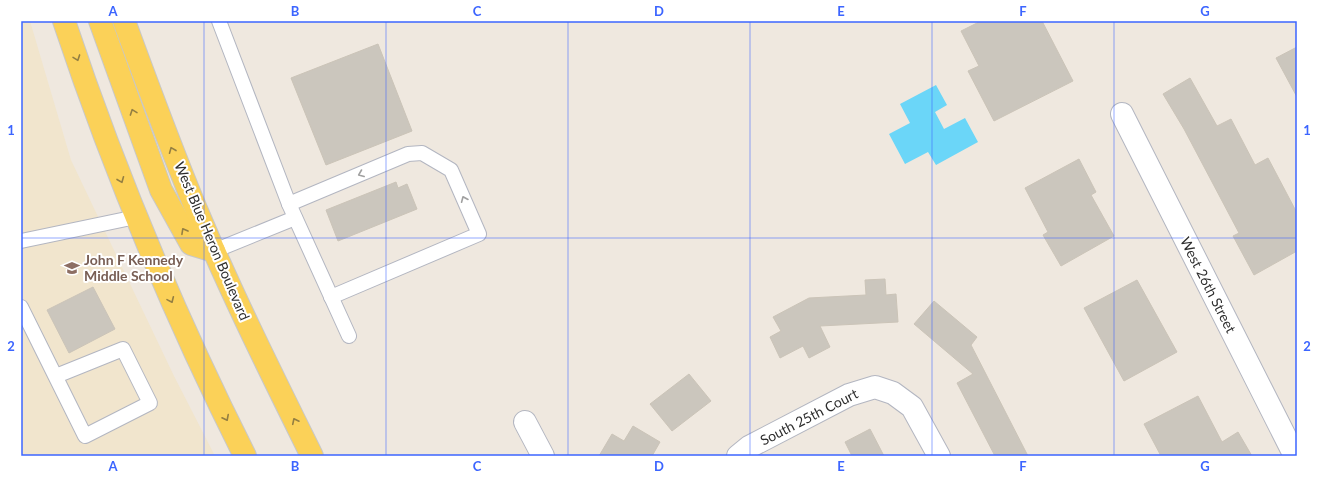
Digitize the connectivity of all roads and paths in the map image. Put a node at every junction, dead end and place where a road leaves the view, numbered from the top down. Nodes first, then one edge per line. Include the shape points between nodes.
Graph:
1 (64, 21) edge
2 (100, 21) edge
3 (124, 21) edge
4 (218, 21) edge
5 (1122, 114) dead end
6 (289, 204) junction
7 (136, 217) junction
8 (295, 218) junction
9 (21, 241) edge
10 (214, 250) junction
11 (331, 297) junction
12 (21, 307) edge
13 (349, 336) dead end
14 (56, 376) junction
15 (525, 422) dead end
16 (245, 456) edge
17 (312, 456) edge
18 (543, 456) edge
19 (738, 456) edge
20 (939, 456) edge
21 (1295, 456) edge

1 -> 7 main road
10 -> 2 main road via 191,244 161,190
10 -> 3 main road, West Blue Heron Boulevard via 157,112
4 - 6 lane
5 - 21 street, West 26th Street
6 - 8 lane
11 -> 6 lane via 479,234 451,170 422,153 408,154
7 - 9 lane
7 -> 16 main road via 200,367
8 - 10 lane
8 - 11 lane
17 -> 10 main road, West Blue Heron Boulevard via 245,320
11 - 13 lane
12 - 14 lane
14 - 14 lane via 85,436 150,403 123,349
15 - 18 street
19 - 20 street, South 25th Court via 749,447 865,389 884,389 904,399 912,407

